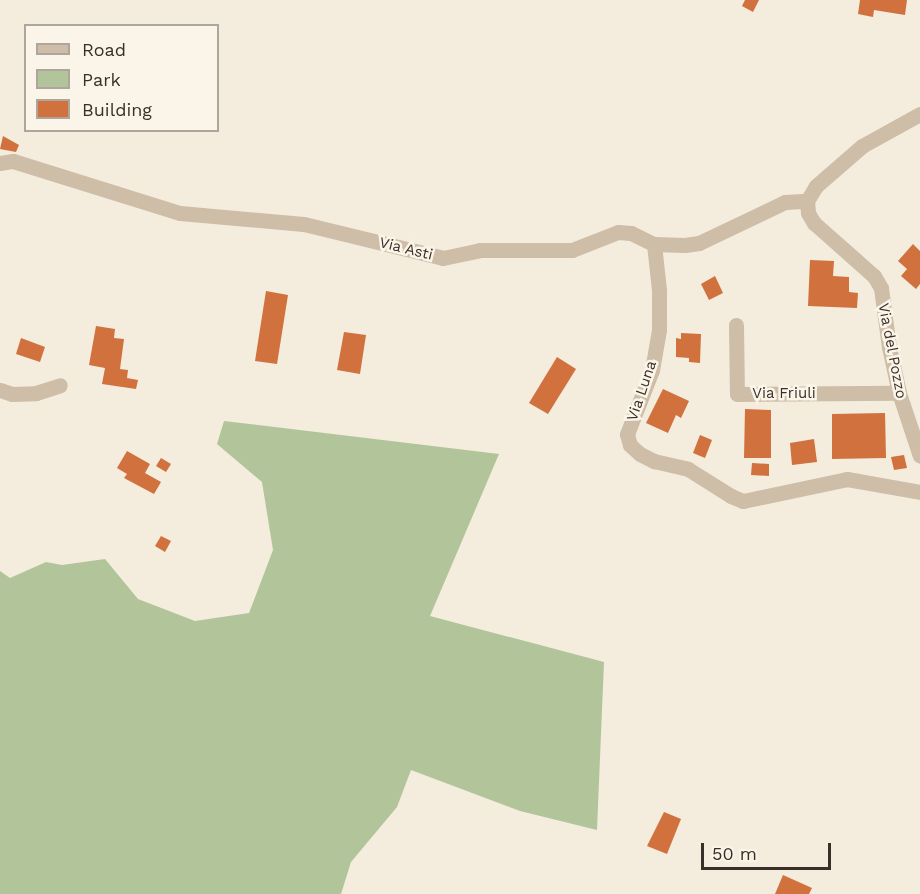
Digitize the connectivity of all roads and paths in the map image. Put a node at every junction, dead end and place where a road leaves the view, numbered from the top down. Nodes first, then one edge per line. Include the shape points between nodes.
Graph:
1 (920, 114) edge
2 (0, 163) edge
3 (807, 201) junction
4 (654, 244) junction
5 (736, 326) dead end
6 (60, 386) dead end
7 (0, 390) edge
8 (899, 393) junction
9 (920, 456) edge
10 (920, 492) edge

1 - 3 street via 862,146 816,186
2 - 4 street, Via Asti via 13,161 180,213 304,224 443,258 480,250 572,250 618,232 631,233
3 - 4 street, Via Asti via 785,201 699,243
3 - 8 street, Via del Pozzo via 814,223 873,276 880,288
4 - 10 street, Via Luna via 658,330 652,370 627,434 630,445 654,460 688,469 743,501 848,479
5 - 8 street, Via Friuli via 737,394
6 - 7 street via 36,393
8 - 9 street, Via del Pozzo

